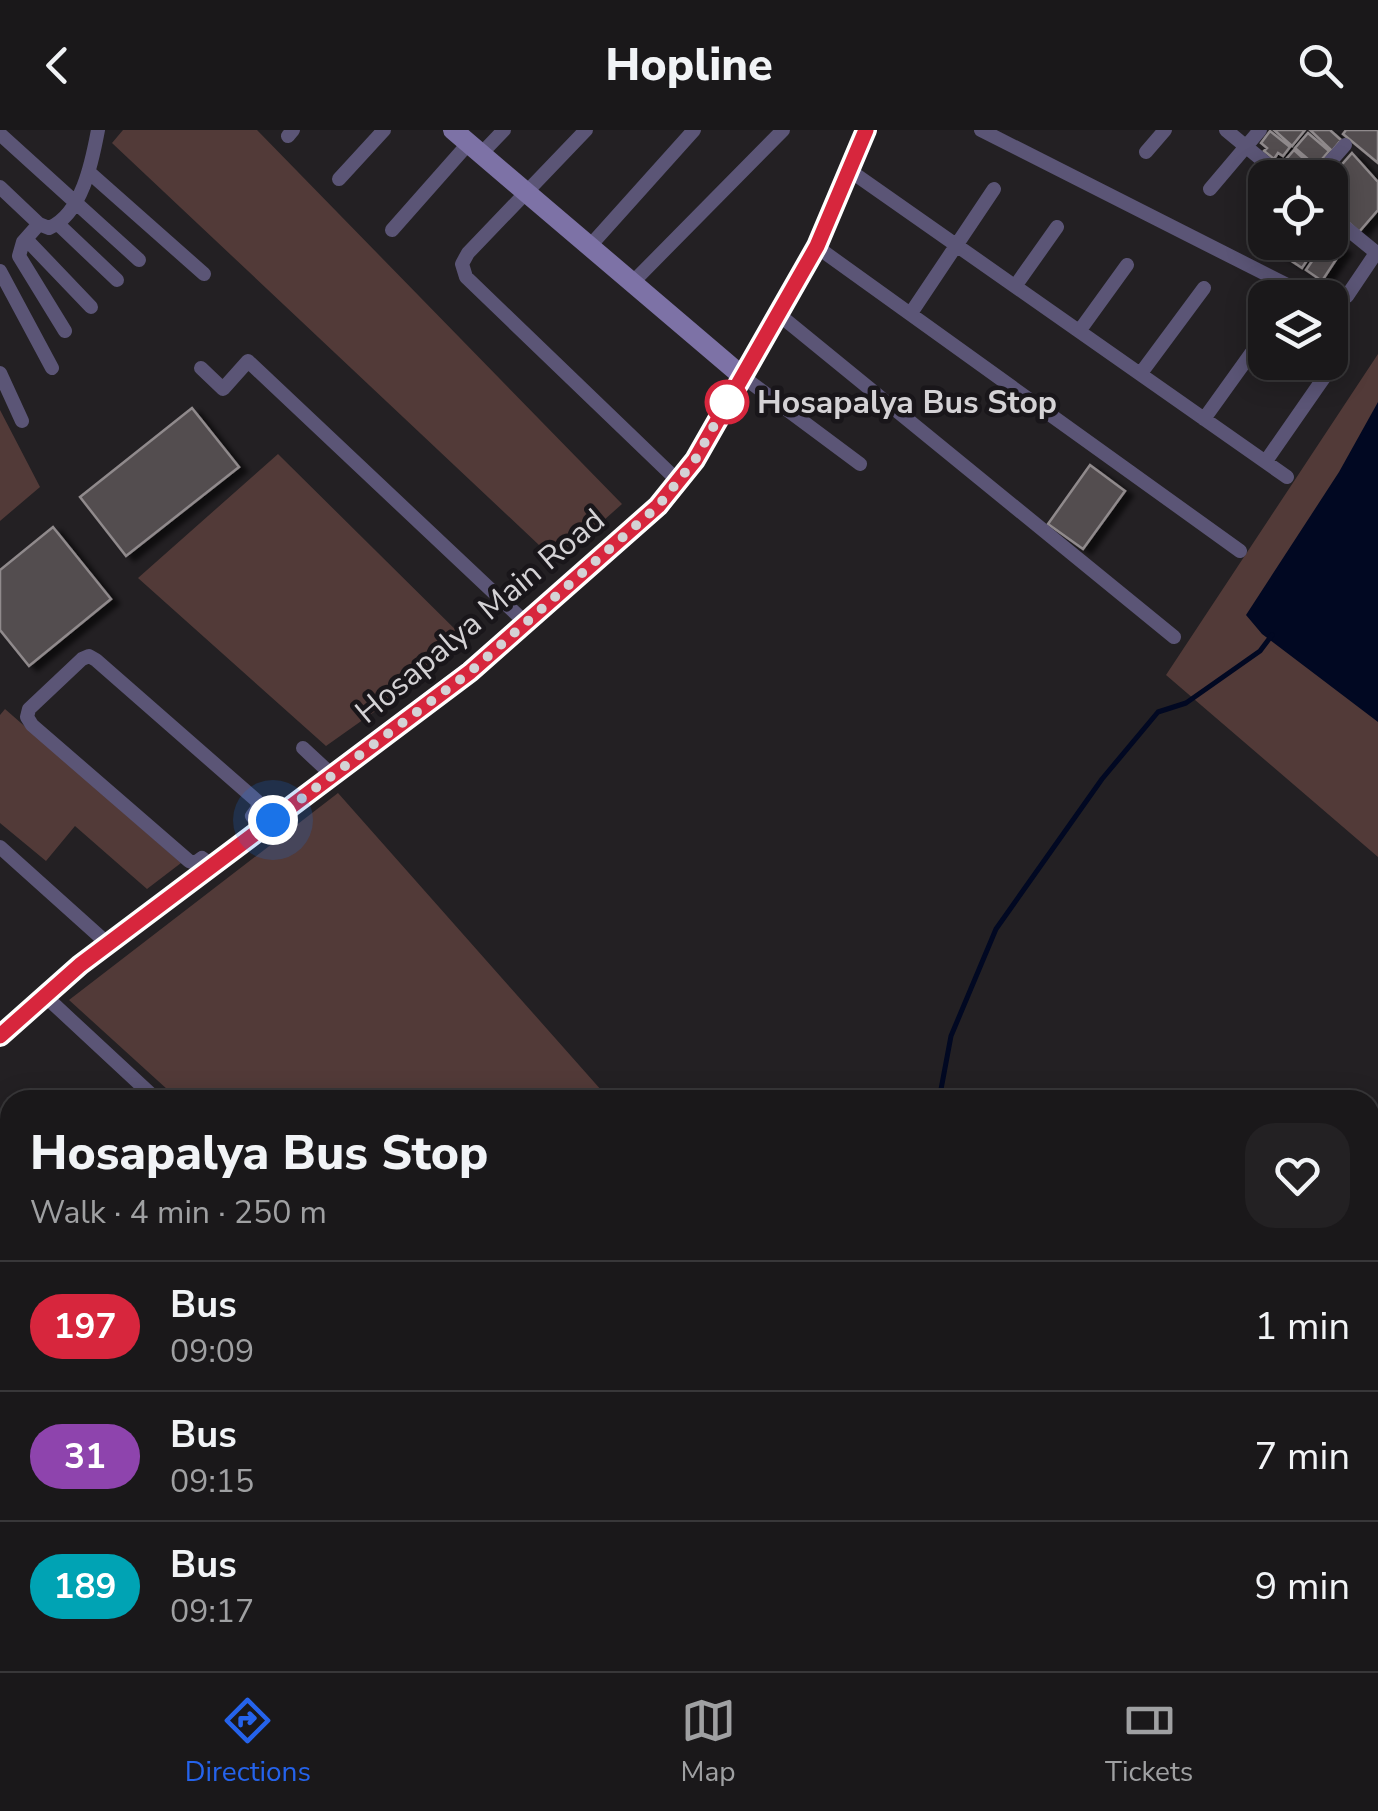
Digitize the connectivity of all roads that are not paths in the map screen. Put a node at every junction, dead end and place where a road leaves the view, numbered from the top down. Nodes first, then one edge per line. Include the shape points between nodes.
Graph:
1 (98, 130) edge
2 (384, 130) edge
3 (504, 130) edge
4 (586, 130) edge
5 (694, 130) edge
6 (783, 130) edge
7 (866, 130) edge
8 (981, 130) edge
9 (1165, 130) edge
10 (1226, 130) edge
11 (1260, 130) edge
12 (0, 134) edge
13 (467, 143) edge
14 (1344, 145) dead end
15 (1246, 147) junction
16 (1146, 152) dead end
17 (1262, 160) edge
18 (1331, 160) edge
19 (849, 170) junction
20 (91, 174) junction
21 (339, 180) dead end
22 (0, 188) edge
23 (994, 189) dead end
24 (1210, 190) dead end
25 (526, 194) junction
26 (75, 200) junction
27 (39, 224) junction
28 (58, 224) junction
29 (1057, 227) dead end
30 (392, 230) dead end
31 (1348, 230) edge
32 (26, 239) junction
33 (958, 244) junction
34 (817, 246) junction
35 (588, 247) junction
36 (1377, 254) edge
37 (139, 260) dead end
38 (1127, 265) dead end
39 (0, 270) edge
40 (204, 274) dead end
41 (118, 280) dead end
42 (1277, 280) edge
43 (632, 283) junction
44 (1016, 286) junction
45 (1204, 288) dead end
46 (1348, 295) edge
47 (91, 307) dead end
48 (777, 313) junction
49 (911, 313) junction
50 (1080, 330) junction
51 (65, 332) dead end
52 (1248, 358) edge
53 (52, 368) dead end
54 (201, 368) dead end
55 (1142, 373) junction
56 (0, 374) edge
57 (742, 376) junction
58 (1322, 380) edge
59 (1204, 419) junction
60 (22, 421) dead end
61 (1266, 461) junction
62 (860, 464) dead end
63 (1286, 478) dead end
64 (678, 481) junction
65 (1240, 551) dead end
66 (526, 622) junction
67 (1174, 637) dead end
68 (303, 748) dead end
69 (332, 775) junction
70 (262, 828) junction
71 (0, 846) edge
72 (212, 866) junction
73 (108, 944) junction
74 (45, 996) junction
75 (0, 1036) edge
76 (146, 1090) edge

1 - 20 street
2 - 21 street
3 - 13 street
4 - 25 street
5 - 35 street
6 - 43 street
7 - 19 street, Hosapalya Main Road
8 - 42 street
9 - 16 street
10 - 15 street
11 - 15 street
12 - 26 street
13 - 25 street
13 - 30 street
14 - 18 street
15 - 17 street
15 - 24 street
19 - 33 street
19 - 34 street, Hosapalya Main Road
20 - 26 street
20 - 40 street
22 - 27 street
23 - 33 street
25 - 35 street
25 - 64 street via 468,253 462,264 466,277
26 - 28 street
26 - 37 street
27 - 28 street
27 - 32 street
28 - 41 street
29 - 44 street
31 - 36 street
32 - 47 street
32 - 51 street via 18,256
33 - 44 street
33 - 49 street
34 - 48 street, Hosapalya Main Road
34 - 49 street
35 - 43 street
36 - 46 street
38 - 50 street
39 - 53 street
43 - 57 street
44 - 50 street
45 - 55 street
48 - 57 street, Hosapalya Main Road
48 - 67 street
49 - 65 street
50 - 55 street
52 - 59 street
54 - 66 street via 223,389 248,361
55 - 59 street
56 - 60 street
57 - 62 street
57 - 64 street, Hosapalya Main Road
58 - 61 street
59 - 61 street
61 - 63 street
64 - 66 street, Hosapalya Main Road
66 - 69 street, Hosapalya Main Road
68 - 69 street
69 - 70 street, Hosapalya Main Road
70 - 72 street, Hosapalya Main Road
70 - 72 street via 252,816 257,801 96,660 82,660 29,709 32,726 189,861 202,858
71 - 73 street
72 - 73 street, Hosapalya Main Road
73 - 74 street, Hosapalya Main Road
74 - 75 street, Hosapalya Main Road
74 - 76 street

